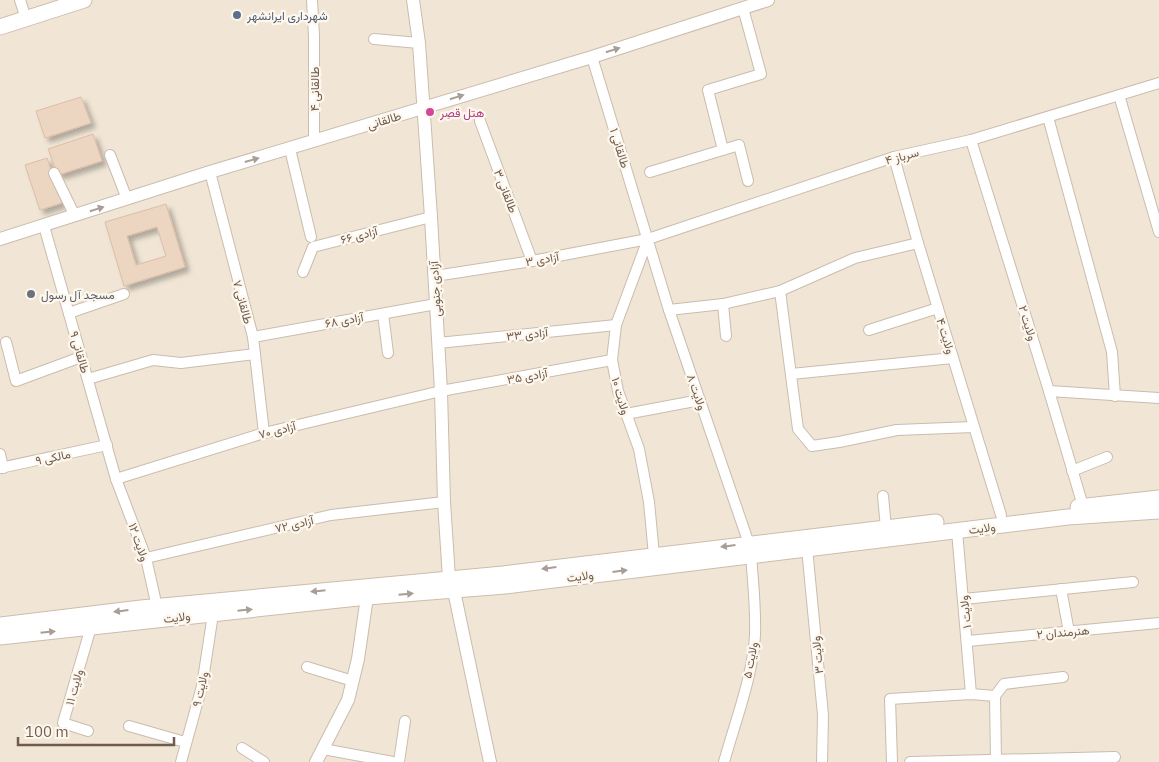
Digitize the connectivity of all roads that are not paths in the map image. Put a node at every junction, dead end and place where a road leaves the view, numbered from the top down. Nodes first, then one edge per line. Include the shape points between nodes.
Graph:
1 (20, 0) edge
2 (84, 0) edge
3 (312, 0) edge
4 (412, 0) edge
5 (768, 0) edge
6 (50, 5) edge
7 (744, 8) junction
8 (26, 19) junction
9 (0, 27) edge
10 (374, 38) dead end
11 (419, 43) junction
12 (592, 57) junction
13 (1159, 83) edge
14 (1119, 96) junction
15 (422, 108) junction
16 (1048, 117) junction
17 (480, 121) dead end
18 (972, 140) junction
19 (314, 142) junction
20 (290, 149) junction
21 (723, 150) junction
22 (110, 154) dead end
23 (894, 157) junction
24 (210, 172) junction
25 (650, 172) dead end
26 (54, 173) dead end
27 (748, 181) dead end
28 (127, 199) junction
29 (74, 216) junction
30 (431, 217) junction
31 (44, 226) junction
32 (1159, 232) edge
33 (311, 237) dead end
34 (0, 239) edge
35 (648, 239) junction
36 (918, 243) junction
37 (532, 261) junction
38 (303, 272) dead end
39 (435, 276) junction
40 (780, 291) junction
41 (124, 294) dead end
42 (436, 304) junction
43 (723, 304) junction
44 (938, 308) junction
45 (669, 310) junction
46 (69, 313) junction
47 (383, 314) junction
48 (616, 325) junction
49 (869, 330) dead end
50 (726, 336) dead end
51 (252, 337) junction
52 (6, 342) dead end
53 (438, 342) junction
54 (388, 353) dead end
55 (254, 354) junction
56 (82, 357) junction
57 (952, 358) junction
58 (612, 360) junction
59 (791, 374) junction
60 (88, 380) junction
61 (441, 391) junction
62 (1049, 391) junction
63 (1115, 396) junction
64 (1159, 398) edge
65 (700, 400) junction
66 (626, 414) junction
67 (974, 426) junction
68 (264, 434) junction
69 (107, 445) junction
70 (0, 454) edge
71 (1107, 457) dead end
72 (2, 468) edge
73 (1072, 471) junction
74 (116, 479) junction
75 (884, 496) dead end
76 (1159, 498) edge
77 (444, 502) junction
78 (1083, 506) junction
79 (1156, 512) edge
80 (1001, 515) junction
81 (886, 528) junction
82 (957, 530) junction
83 (807, 548) junction
84 (750, 549) junction
85 (654, 555) junction
86 (146, 558) junction
87 (1133, 582) dead end
88 (452, 584) junction
89 (1061, 589) junction
90 (367, 597) junction
91 (964, 599) junction
92 (157, 607) junction
93 (213, 614) junction
94 (1159, 623) edge
95 (0, 625) edge
96 (91, 627) junction
97 (1069, 632) junction
98 (0, 637) edge
99 (968, 641) junction
100 (307, 667) dead end
101 (1063, 677) dead end
102 (353, 681) junction
103 (971, 694) junction
104 (995, 696) junction
105 (405, 722) dead end
106 (128, 726) dead end
107 (88, 731) dead end
108 (185, 742) junction
109 (242, 748) dead end
110 (323, 749) junction
111 (1115, 757) dead end
112 (996, 760) junction
113 (181, 762) edge
114 (264, 762) edge
115 (316, 762) edge
116 (393, 762) edge
117 (399, 762) edge
118 (490, 762) edge
119 (724, 762) edge
120 (822, 762) edge
121 (892, 762) edge
122 (910, 762) edge

1 - 8 street
2 - 6 main road
3 - 19 street, طالقانی ۴
4 - 11 street, آزادی جنوبی
5 - 7 street, طالقانی
6 - 8 main road
12 -> 7 street, طالقانی
7 - 21 street via 761,74 708,90
8 - 9 main road
10 - 11 street
11 - 15 street, آزادی جنوبی
15 -> 12 street, طالقانی
12 - 35 street, طالقانی ۱
13 - 14 street, سرباز ۴
14 - 16 street, سرباز ۴
14 - 32 street
15 - 19 street, طالقانی
15 - 30 street, آزادی جنوبی
16 - 18 street, سرباز ۴
16 - 63 street via 1112,352
17 - 37 street, طالقانی ۳
18 - 23 street, سرباز ۴
18 - 62 street, ولایت ۲
19 - 20 street, طالقانی
24 -> 20 street, طالقانی
20 - 33 street
21 - 25 street
21 - 27 street via 739,145
22 - 28 street
23 - 35 street, سرباز ۴
23 - 36 street, ولایت ۴
24 - 28 street, طالقانی
24 - 51 street, طالقانی ۷
26 - 29 street
29 -> 28 street, طالقانی
29 - 31 street, طالقانی
30 - 38 street, آزادی ۶۶ via 313,247
30 - 39 street, آزادی جنوبی
31 - 34 street, طالقانی
31 - 46 street, طالقانی ۹
35 - 37 street, آزادی ۳
35 - 45 street, ولایت ۸
35 - 48 street, ولایت ۱۰
36 - 40 street via 855,258
36 - 44 street, ولایت ۴
37 - 39 street, آزادی ۳
39 - 42 street, آزادی جنوبی
40 - 43 street
40 - 59 street
41 - 46 street
42 - 47 street, آزادی ۶۸
42 - 53 street, آزادی جنوبی
43 - 45 street
43 - 50 street
44 - 49 street
44 - 57 street, ولایت ۴
45 - 65 street, ولایت ۸
46 - 56 street, طالقانی ۹
47 - 51 street, آزادی ۶۸
47 - 54 street
48 - 53 street, آزادی ۳۳
48 - 58 street, ولایت ۱۰
51 - 55 street, طالقانی ۷
52 - 56 street via 16,381
53 - 61 street, آزادی جنوبی
55 - 60 street via 182,363 153,360
55 - 68 street, طالقانی ۷
56 - 60 street, طالقانی ۹
57 - 59 street
57 - 67 street, ولایت ۴
58 - 61 street, آزادی ۳۵
58 - 66 street, ولایت ۱۰
59 - 67 street via 798,429 812,446 897,430
60 - 69 street, طالقانی ۹
61 - 68 street, آزادی ۷۰
61 - 77 street, آزادی جنوبی
62 - 63 street
62 - 73 street, ولایت ۲
63 - 64 street
65 - 66 street
65 - 84 street, ولایت ۸
66 - 85 street, ولایت ۱۰ via 639,449
67 - 80 street, ولایت ۴
68 - 74 street, آزادی ۷۰
69 - 72 street, مالکی ۹
69 - 74 street, طالقانی ۹
70 - 72 street
71 - 73 street
73 - 78 street, ولایت ۲
74 - 86 street, ولایت ۱۲
75 - 81 street
76 - 78 main road, ولایت
77 - 86 street, آزادی ۷۲ via 331,515
77 - 88 street, آزادی جنوبی
78 - 80 main road, ولایت
79 - 82 main road, ولایت
80 - 81 main road, ولایت
81 - 84 main road, ولایت
82 - 83 main road, ولایت
82 - 91 street, ولایت ۱
83 - 84 main road, ولایت
83 - 120 street, ولایت ۳ via 823,715
84 -> 85 main road, ولایت
88 -> 84 main road, ولایت
84 - 119 street, ولایت ۵ via 755,636 750,668
85 -> 88 main road, ولایت via 503,574
86 - 92 street, ولایت ۱۲
87 - 89 street
90 -> 88 main road, ولایت
88 -> 92 main road, ولایت
88 - 118 street, آزادی جنوبی
89 - 91 street
89 - 97 street
93 -> 90 main road, ولایت
90 - 102 street
91 - 99 street, ولایت ۱
92 -> 95 main road, ولایت
93 - 96 main road, ولایت
93 - 108 street, ولایت ۹ via 202,686
94 - 97 street, هنرمندان ۲
98 -> 96 main road, ولایت
96 - 107 street, ولایت ۱۱ via 64,723
97 - 99 street, هنرمندان ۲
99 - 103 street, ولایت ۱
100 - 102 street
101 - 104 street via 1004,684
102 - 110 street via 348,700
103 - 104 street
103 - 121 street via 890,699
104 - 112 street
105 - 117 street
106 - 108 street
108 - 113 street, ولایت ۹
109 - 114 street
110 - 115 street
110 - 116 street
111 - 112 street
112 - 122 street

